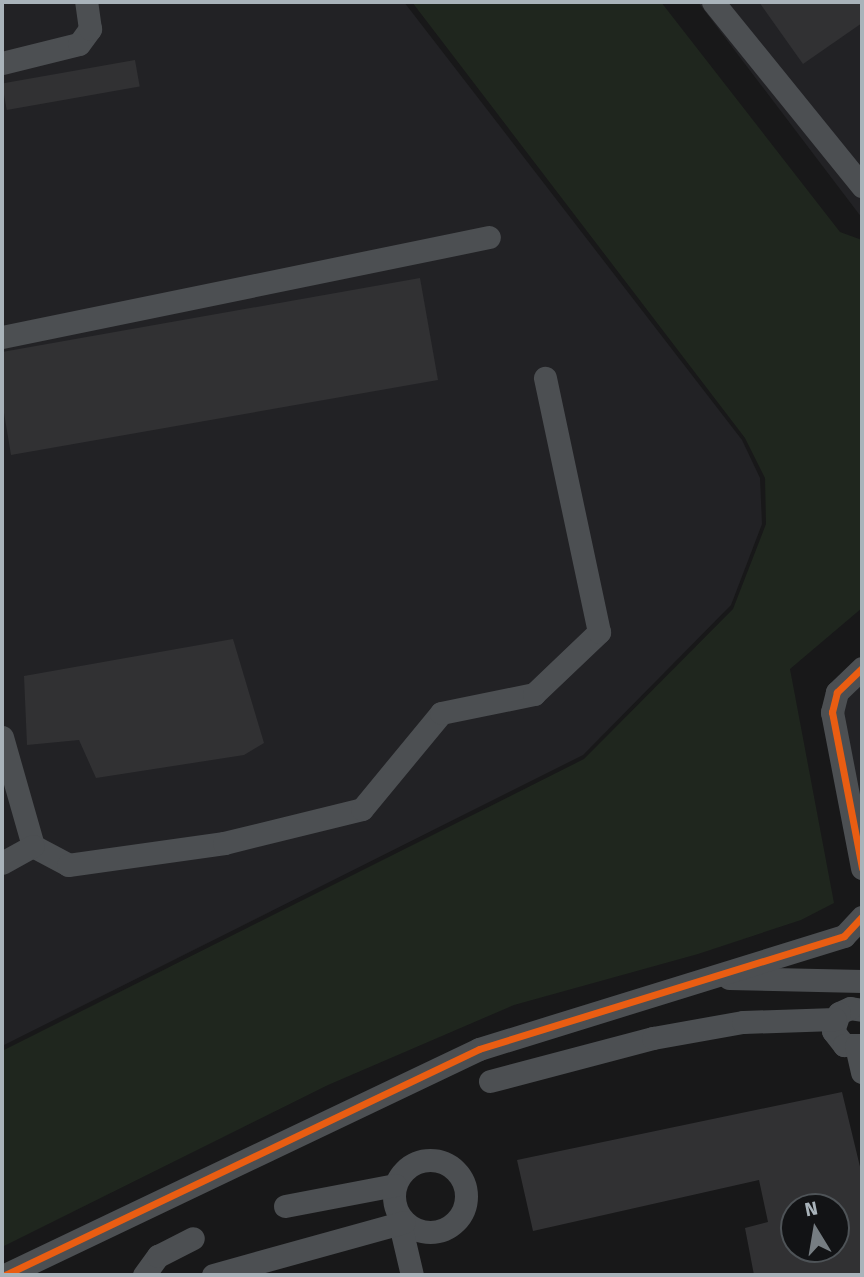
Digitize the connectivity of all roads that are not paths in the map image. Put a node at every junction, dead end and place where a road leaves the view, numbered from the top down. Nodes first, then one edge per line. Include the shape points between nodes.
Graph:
1 (86, 2) edge
2 (713, 2) edge
3 (2, 63) edge
4 (862, 186) edge
5 (489, 237) dead end
6 (2, 337) edge
7 (545, 377) dead end
8 (862, 668) edge
9 (2, 737) edge
10 (33, 846) junction
11 (2, 863) edge
12 (862, 868) edge
13 (862, 919) edge
14 (707, 977) junction
15 (829, 980) junction
16 (862, 981) edge
17 (852, 1012) edge
18 (532, 1030) junction
19 (859, 1045) edge
20 (540, 1068) junction
21 (862, 1072) edge
22 (490, 1081) dead end
23 (395, 1185) junction
24 (285, 1206) dead end
25 (402, 1223) junction
26 (193, 1238) dead end
27 (5, 1275) edge
28 (145, 1275) edge
29 (213, 1275) edge
30 (412, 1275) edge

1 - 3 street via 90,29 79,44
2 - 4 street
5 - 6 street
7 - 10 street via 599,632 534,694 441,713 362,809 224,843 68,864
8 - 12 street via 837,692 832,712
9 - 10 street
10 - 11 street
13 - 14 street via 844,936
14 - 15 street
14 - 18 street
15 - 16 street
15 - 17 street via 828,994
17 - 19 street via 835,1037 844,1045
17 - 20 street via 743,1022 653,1038
18 - 20 street
18 - 27 street via 393,1087
19 - 21 street
20 - 22 street
23 - 24 street
23 - 25 street via 395,1209
23 - 25 street via 408,1167 431,1159 453,1167 466,1188 463,1212 446,1229 422,1232
25 - 29 street
25 - 30 street
26 - 28 street via 158,1256

